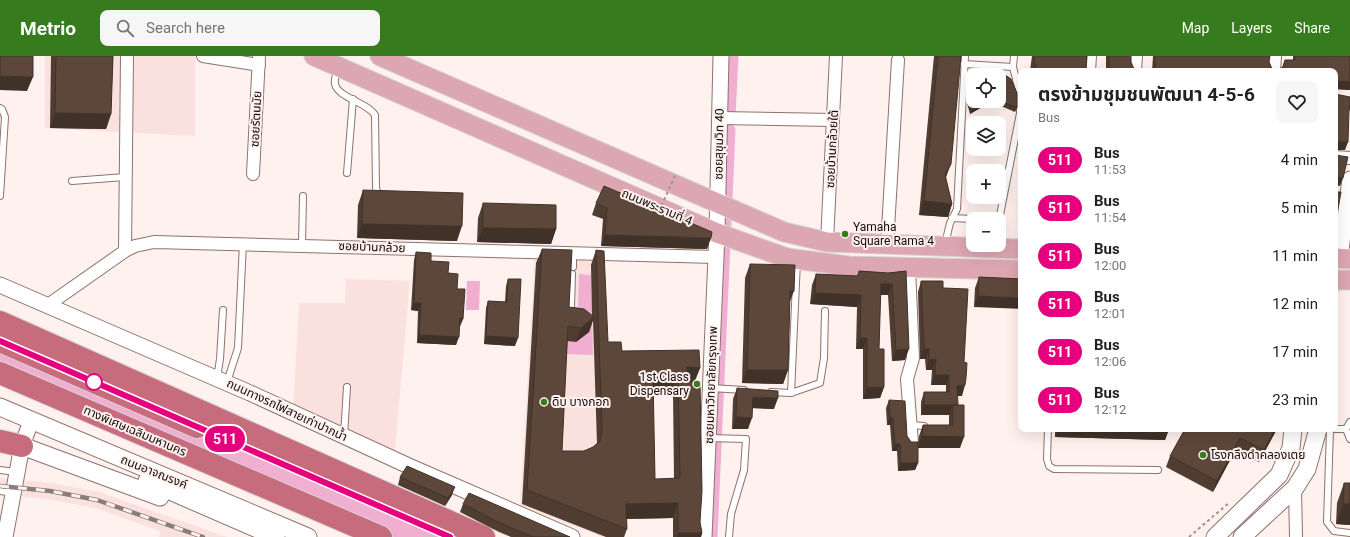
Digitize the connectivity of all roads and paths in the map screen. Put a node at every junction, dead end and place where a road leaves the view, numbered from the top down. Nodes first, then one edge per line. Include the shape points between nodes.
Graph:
1 (127, 56) edge
2 (203, 56) edge
3 (314, 56) edge
4 (380, 56) edge
5 (721, 56) edge
6 (836, 56) edge
7 (965, 56) edge
8 (1014, 56) edge
9 (1090, 56) edge
10 (1136, 56) edge
11 (1275, 56) edge
12 (259, 60) edge
13 (898, 60) dead end
14 (964, 64) junction
15 (338, 66) junction
16 (1013, 67) junction
17 (1089, 68) edge
18 (1135, 68) edge
19 (1274, 68) edge
20 (1018, 87) edge
21 (353, 100) junction
22 (0, 108) edge
23 (720, 118) junction
24 (834, 120) junction
25 (1018, 123) edge
26 (1338, 157) edge
27 (1350, 158) edge
28 (347, 173) dead end
29 (253, 174) dead end
30 (675, 176) dead end
31 (125, 177) junction
32 (1350, 179) edge
33 (72, 181) dead end
34 (0, 196) edge
35 (303, 196) dead end
36 (389, 198) edge
37 (718, 204) junction
38 (1001, 212) edge
39 (658, 214) edge
40 (952, 218) junction
41 (966, 219) edge
42 (717, 233) junction
43 (827, 242) junction
44 (243, 243) junction
45 (302, 245) junction
46 (887, 246) junction
47 (944, 247) junction
48 (966, 248) edge
49 (1006, 249) edge
50 (1018, 249) edge
51 (125, 251) junction
52 (573, 254) junction
53 (716, 257) junction
54 (797, 259) junction
55 (909, 268) junction
56 (1018, 270) edge
57 (1339, 271) edge
58 (0, 285) edge
59 (48, 305) junction
60 (571, 307) edge
61 (223, 310) dead end
62 (825, 311) dead end
63 (0, 322) edge
64 (0, 341) edge
65 (0, 373) edge
66 (222, 380) junction
67 (347, 387) dead end
68 (718, 389) junction
69 (754, 391) edge
70 (761, 391) edge
71 (791, 393) junction
72 (0, 407) edge
73 (0, 417) edge
74 (1350, 422) edge
75 (911, 425) junction
76 (924, 426) edge
77 (1338, 429) edge
78 (1346, 429) junction
79 (27, 432) junction
80 (1048, 432) edge
81 (1293, 432) edge
82 (1317, 432) edge
83 (1330, 432) edge
84 (344, 436) junction
85 (709, 438) junction
86 (1350, 439) edge
87 (0, 441) edge
88 (912, 443) edge
89 (0, 470) edge
90 (1158, 470) dead end
91 (17, 472) junction
92 (1280, 475) junction
93 (1295, 488) junction
94 (7, 492) edge
95 (1235, 498) dead end
96 (1350, 533) edge
97 (270, 534) edge
98 (5, 537) edge
99 (308, 537) edge
100 (381, 537) edge
101 (450, 537) edge
102 (484, 537) edge
103 (572, 537) edge
104 (704, 537) edge
105 (729, 537) edge
106 (1190, 537) edge
107 (1214, 537) edge
108 (1242, 537) edge
109 (1296, 537) edge

1 - 31 street
2 - 12 street, ซอยรัตนมัย
3 - 15 main road, ถนนพระรามที่ 4
4 - 37 main road
5 - 23 street, ซอยสุขุมวิท 40
6 - 24 street, ซอยบ้านกล้วยใต้
7 - 14 lane
8 - 16 lane
9 - 17 street
10 - 18 street
11 - 19 street
12 - 29 street, ซอยรัตนมัย
13 - 46 street
14 - 16 lane
14 - 40 lane via 957,209
15 - 21 lane via 334,83 337,90
15 - 42 main road, ถนนพระรามที่ 4
16 - 20 lane
21 - 28 lane
21 - 36 lane via 372,109 375,115 376,188 378,194
22 - 34 lane via 5,117
23 - 24 street
23 - 37 street, ซอยสุขุมวิท 40
24 - 43 street, ซอยบ้านกล้วยใต้
25 - 38 lane
26 - 27 street
30 - 39 path, bridge
31 - 33 lane
31 - 51 street
32 - 57 street
35 - 45 lane
37 - 42 street, ซอยสุขุมวิท 40
37 - 43 main road via 784,232
40 - 41 lane
40 - 47 lane
42 - 53 street, ซอยมหาวิทยาลัยกรุงเทพ
42 - 54 main road, ถนนพระรามที่ 4 via 787,258
43 - 46 main road
44 - 45 street, ซอยบ้านกล้วย
44 - 51 street, ซอยบ้านกล้วย via 154,242
44 - 66 lane via 238,348
45 - 52 street, ซอยบ้านกล้วย
46 - 47 main road
47 - 48 main road
49 - 50 main road
51 - 59 street, ซอยบ้านกล้วย
52 - 53 street, ซอยบ้านกล้วย
52 - 60 lane
53 - 68 street, ซอยมหาวิทยาลัยกรุงเทพ
54 - 55 main road, ถนนพระรามที่ 4 via 849,266
54 - 71 lane
55 - 56 main road, ถนนพระรามที่ 4
55 - 75 street via 913,358 907,379
58 - 59 street, ถนนทางรถไฟสายเก่าปากน้ำ
59 - 66 street, ถนนทางรถไฟสายเก่าปากน้ำ
61 - 66 lane via 220,359
62 - 71 lane via 824,358 820,383
63 - 102 highway
64 - 101 highway
65 - 100 highway, ทางพิเศษเฉลิมมหานคร
66 - 84 street, ถนนทางรถไฟสายเก่าปากน้ำ
67 - 84 lane
68 - 69 lane
68 - 85 street, ซอยมหาวิทยาลัยกรุงเทพ
70 - 71 lane
72 - 79 main road, ถนนอาจณรงค์
73 - 79 main road, ถนนอาจณรงค์
74 - 78 lane
75 - 76 lane
75 - 88 street
77 - 78 lane
78 - 86 lane
79 - 87 highway
79 - 91 street
79 - 97 main road via 209,515
79 - 99 main road, ถนนอาจณรงค์
80 - 90 lane via 1047,459 1049,466 1054,469
81 - 92 main road via 1291,448
82 - 93 main road via 1307,469
83 - 96 lane via 1327,522 1334,531
84 - 103 street, ถนนทางรถไฟสายเก่าปากน้ำ
85 - 104 street, ซอยมหาวิทยาลัยกรุงเทพ
85 - 105 lane via 746,439 744,470 731,514
89 - 91 lane
91 - 94 street
92 - 93 main road
92 - 107 main road
93 - 108 main road
93 - 109 street
94 - 98 street
95 - 106 path

